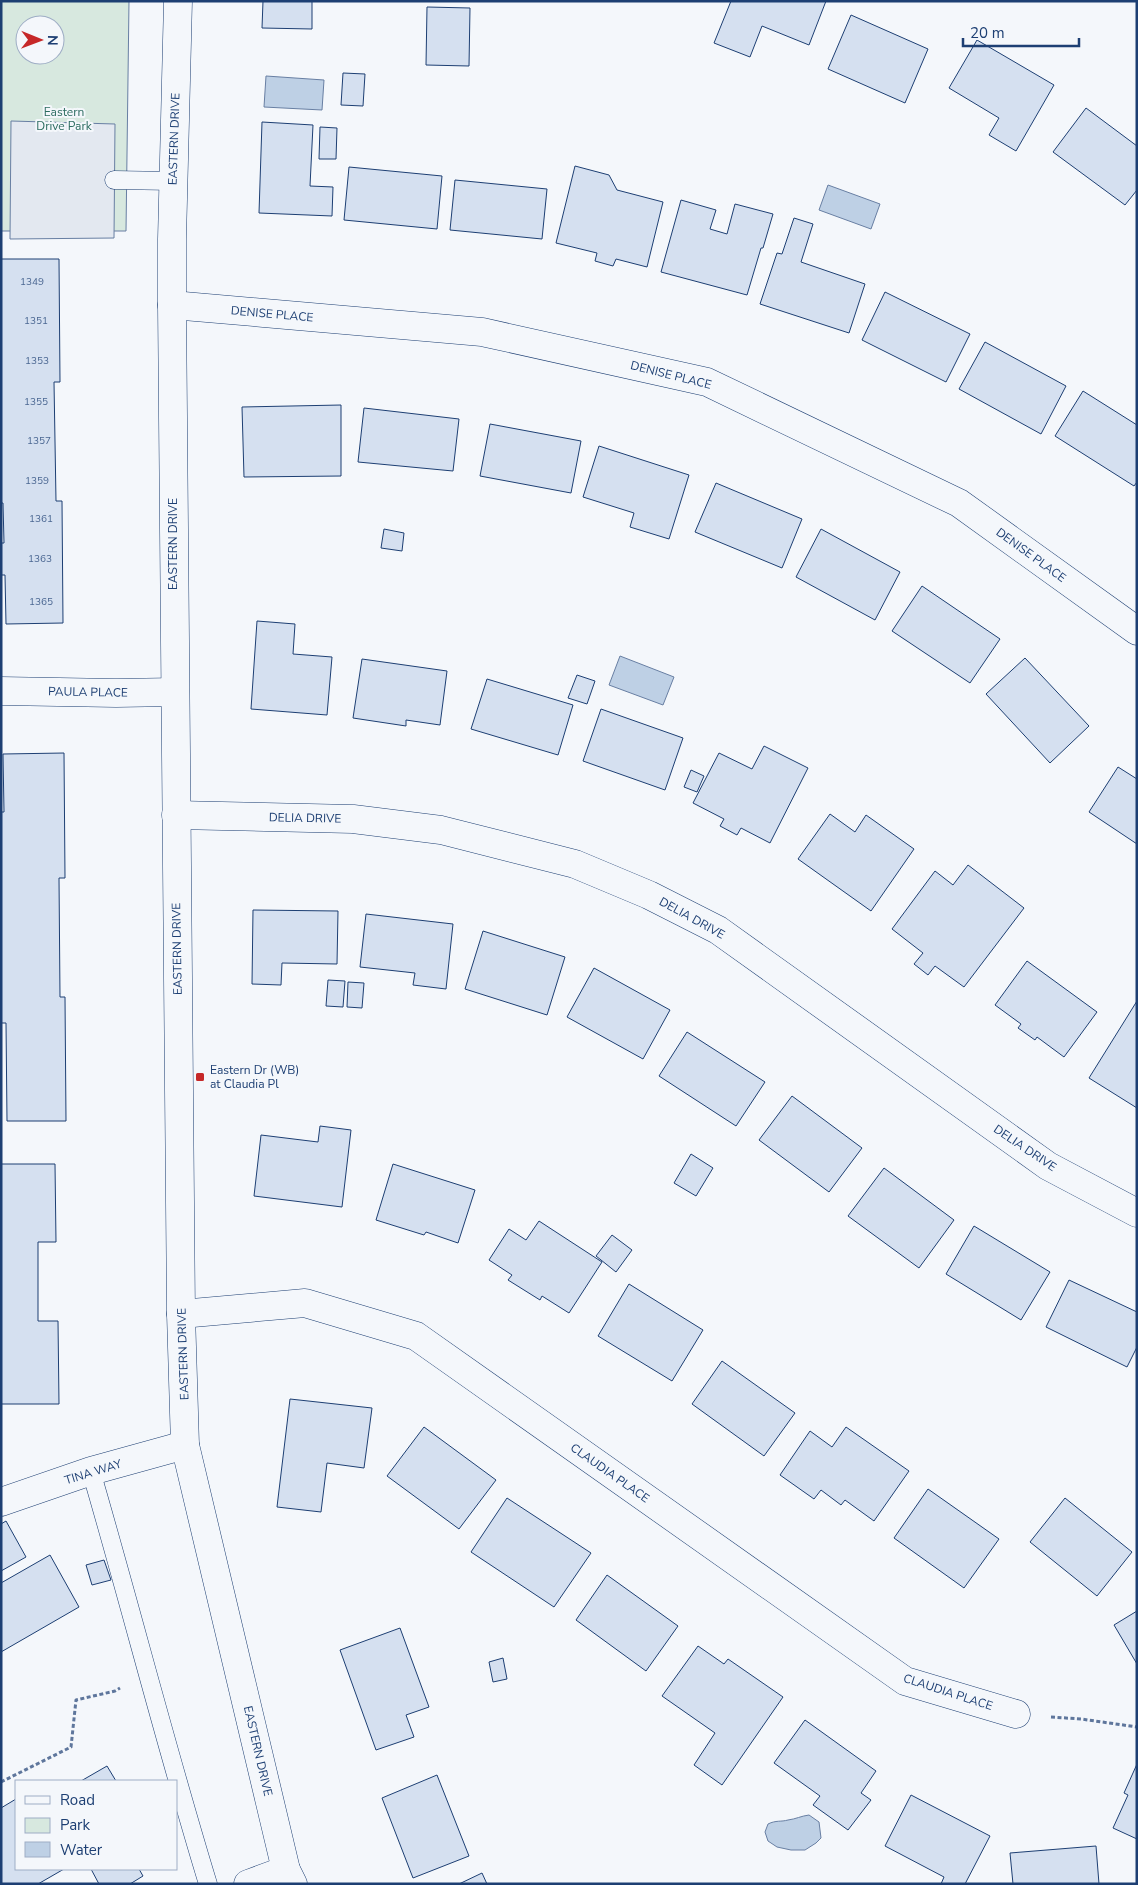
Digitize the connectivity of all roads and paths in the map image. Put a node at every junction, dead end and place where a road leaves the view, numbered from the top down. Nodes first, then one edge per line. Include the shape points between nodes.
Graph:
1 (178, 1) edge
2 (114, 180) dead end
3 (173, 182) junction
4 (172, 305) junction
5 (1137, 631) edge
6 (1, 691) edge
7 (175, 692) junction
8 (176, 815) junction
9 (1137, 1213) edge
10 (181, 1314) junction
11 (185, 1445) junction
12 (90, 1471) junction
13 (1, 1502) edge
14 (148, 1672) junction
15 (1016, 1714) joint
16 (1137, 1727) edge
17 (178, 1780) edge
18 (178, 1781) edge
19 (1, 1782) edge
20 (290, 1877) edge
21 (208, 1884) edge
22 (248, 1884) edge

1 - 3 street, EASTERN DRIVE
2 - 3 lane
3 - 4 street, EASTERN DRIVE
4 - 5 street, DENISE PLACE via 482,332 707,382 959,503
4 - 7 street, EASTERN DRIVE
6 - 7 street, PAULA PLACE
7 - 8 street, EASTERN DRIVE
8 - 9 street, DELIA DRIVE via 353,819 441,830 583,867 649,895 718,930 1048,1166
8 - 10 street, EASTERN DRIVE
10 - 11 street, EASTERN DRIVE
10 - 15 street, CLAUDIA PLACE via 305,1303 416,1336 905,1681
11 - 12 street, TINA WAY
11 - 20 street, EASTERN DRIVE
12 - 13 street, TINA WAY
12 - 14 lane
14 - 17 lane
14 - 19 path via 115,1691 76,1700 72,1747
15 - 16 path via 1081,1718
18 - 21 lane
20 - 22 street

